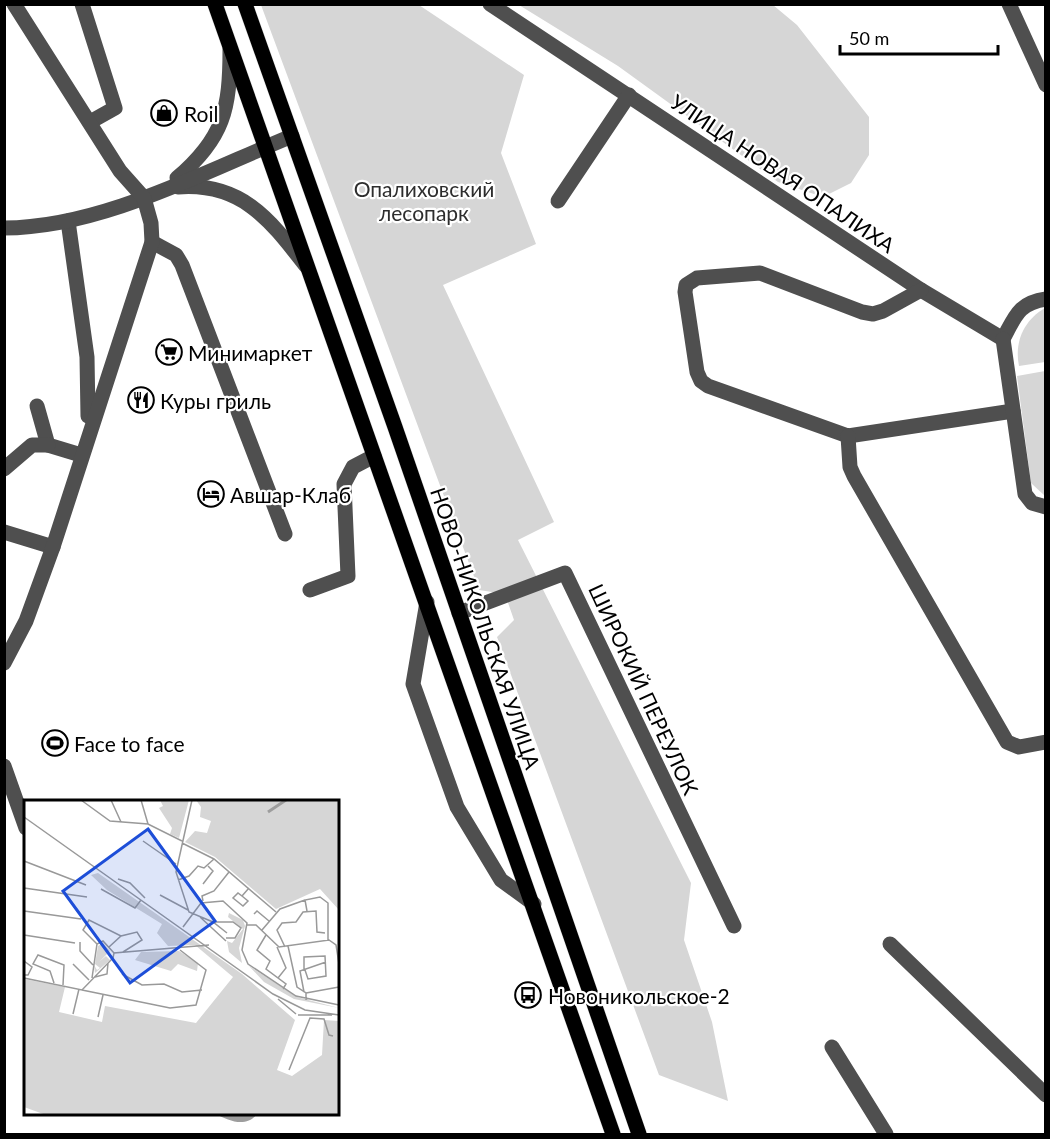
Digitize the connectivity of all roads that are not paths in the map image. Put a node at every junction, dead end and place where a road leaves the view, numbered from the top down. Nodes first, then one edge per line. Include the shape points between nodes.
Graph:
1 (14, 4) edge
2 (82, 4) edge
3 (215, 4) edge
4 (245, 4) edge
5 (490, 4) edge
6 (1010, 4) edge
7 (230, 49) junction
8 (1046, 85) edge
9 (629, 95) junction
10 (90, 122) junction
11 (292, 136) junction
12 (264, 147) junction
13 (166, 188) junction
14 (144, 198) junction
15 (558, 201) dead end
16 (68, 221) junction
17 (4, 228) edge
18 (152, 242) junction
19 (306, 267) junction
20 (921, 290) junction
21 (1046, 299) edge
22 (1003, 339) junction
23 (37, 406) dead end
24 (1013, 411) junction
25 (87, 434) junction
26 (848, 436) junction
27 (48, 445) junction
28 (81, 455) junction
29 (374, 456) junction
30 (4, 469) edge
31 (1046, 507) edge
32 (4, 532) edge
33 (285, 534) dead end
34 (52, 547) junction
35 (310, 590) dead end
36 (428, 602) junction
37 (459, 613) junction
38 (4, 663) edge
39 (1046, 742) edge
40 (4, 766) edge
41 (24, 822) edge
42 (534, 904) junction
43 (734, 926) dead end
44 (890, 944) dead end
45 (832, 1047) dead end
46 (1046, 1095) edge
47 (614, 1134) edge
48 (639, 1134) edge
49 (886, 1134) edge

1 - 10 street
2 - 10 street via 115,108
3 - 7 main road
4 - 11 main road, НОВО-НИКОЛЬСКАЯ УЛИЦА
5 - 9 street, УЛИЦА НОВАЯ ОПАЛИХА
6 - 8 street
7 - 12 main road
7 - 13 street via 226,112 218,133 206,151
9 - 15 street
9 - 20 street, УЛИЦА НОВАЯ ОПАЛИХА
10 - 14 street via 120,171
11 - 12 street
11 - 37 main road, НОВО-НИКОЛЬСКАЯ УЛИЦА
12 - 13 street
12 - 19 main road
13 - 14 street
13 - 19 street via 210,187 232,194 272,223
14 - 16 street
14 - 18 street via 152,223
16 - 17 street
16 - 25 street via 87,357
18 - 25 street
18 - 33 street via 176,255 182,265
19 - 29 main road
20 - 22 street, УЛИЦА НОВАЯ ОПАЛИХА
20 - 26 street via 873,314 760,273 697,278 686,285 701,381
21 - 22 street via 1025,304
22 - 24 street
23 - 27 street
24 - 26 street
24 - 31 street via 1025,494 1032,503
25 - 28 street
26 - 39 street via 848,458 854,476 1007,742 1019,747
27 - 28 street
27 - 30 street via 32,445
28 - 34 street
29 - 35 street via 353,467 344,484 348,576
29 - 36 main road
32 - 34 street
34 - 38 street via 26,621
36 - 42 main road
36 - 42 street via 413,684 456,807 501,880
37 - 43 street, ШИРОКИЙ ПЕРЕУЛОК via 565,573
37 - 48 main road, НОВО-НИКОЛЬСКАЯ УЛИЦА
40 - 41 street
42 - 47 main road
44 - 46 street
45 - 49 street

